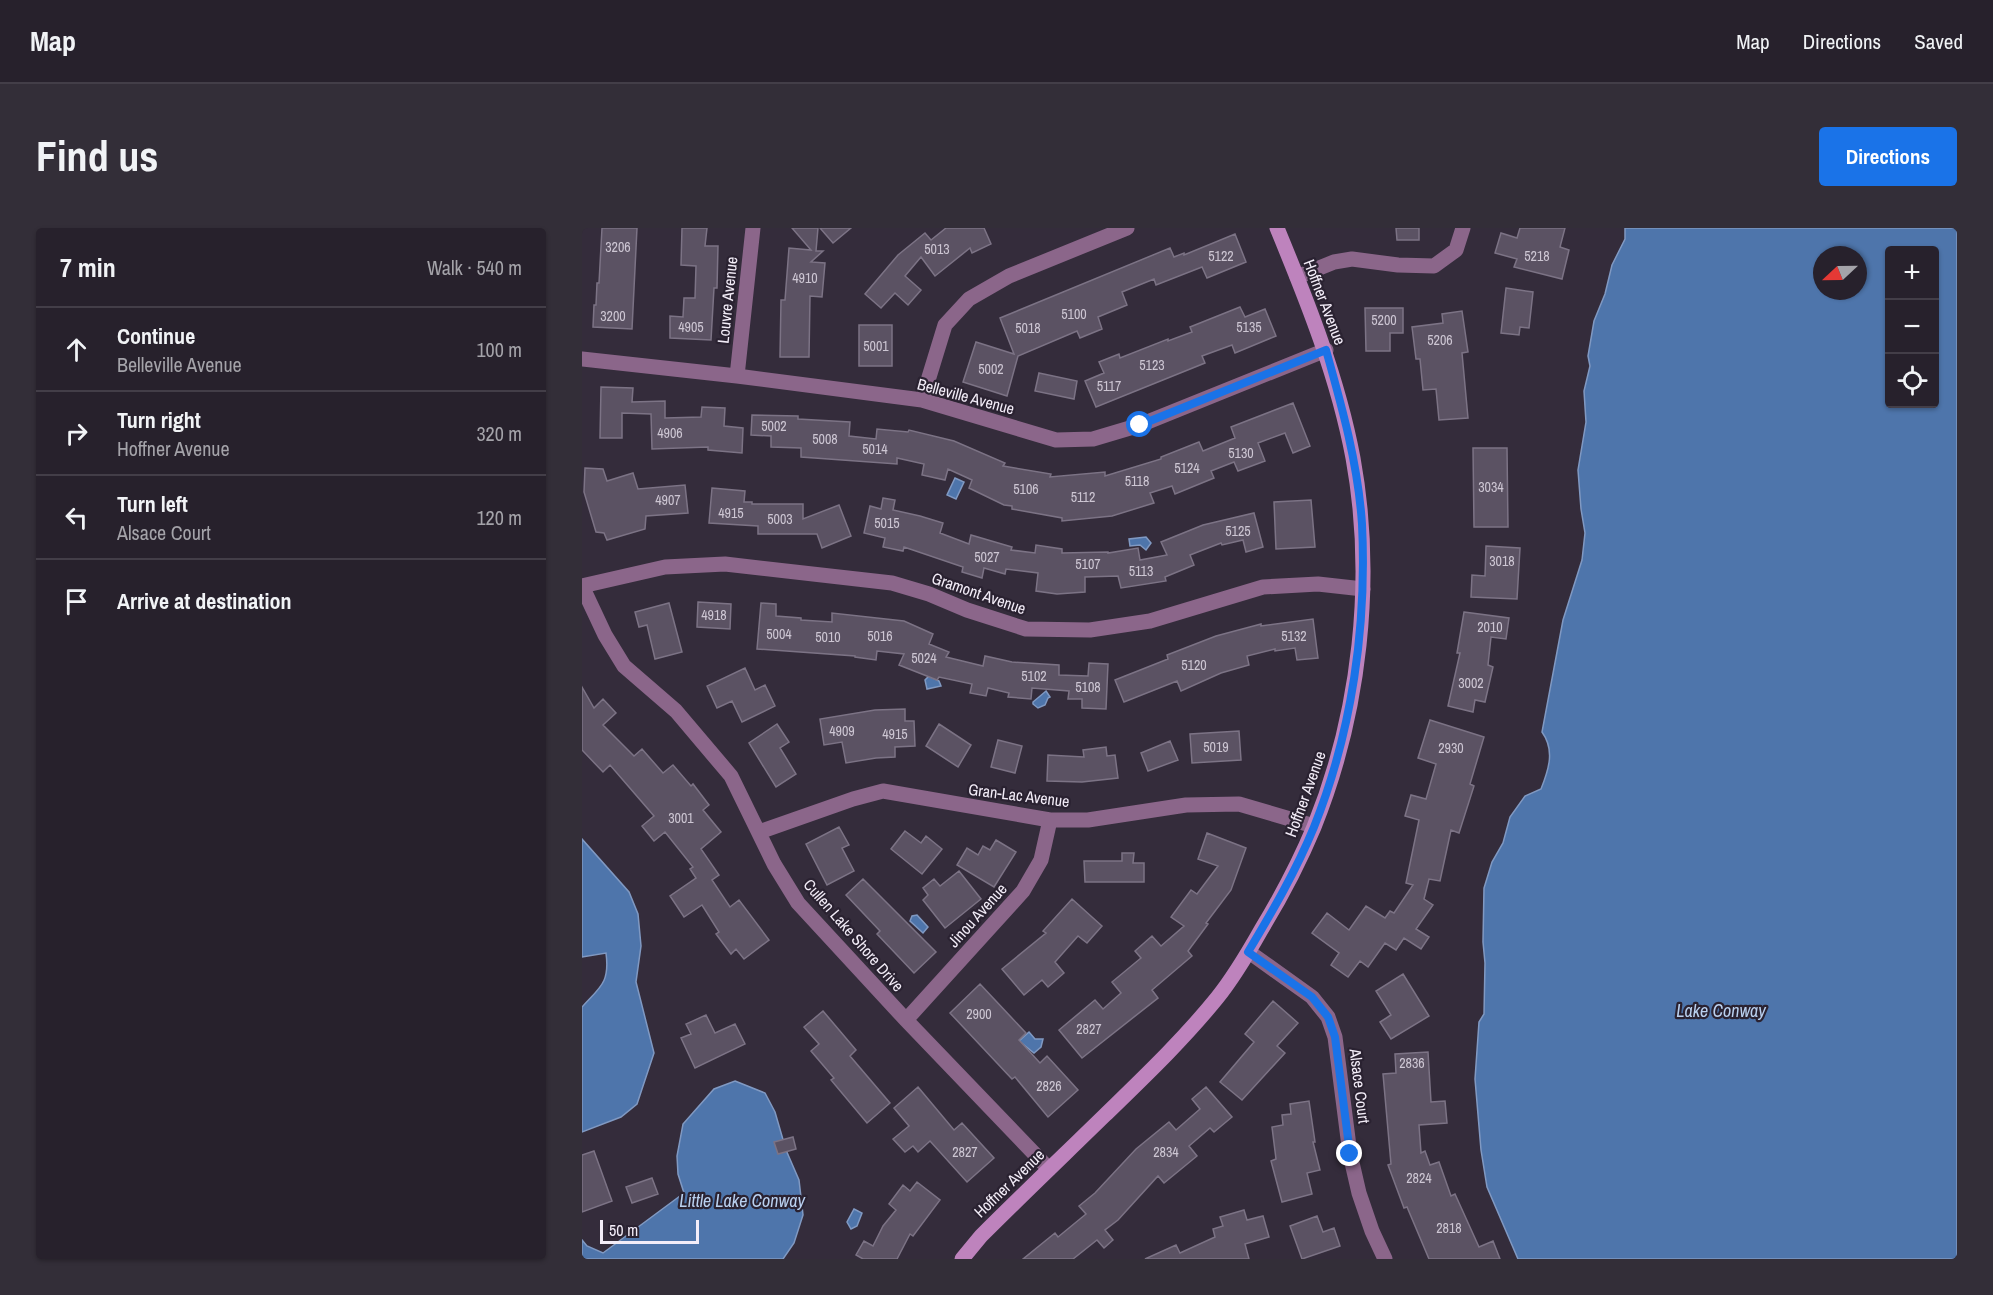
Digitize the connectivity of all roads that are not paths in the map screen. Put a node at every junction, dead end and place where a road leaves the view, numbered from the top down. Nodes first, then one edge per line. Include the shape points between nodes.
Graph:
1 (753, 228) edge
2 (1127, 228) edge
3 (1277, 228) edge
4 (1463, 228) edge
5 (1298, 278) junction
6 (1326, 350) junction
7 (582, 359) edge
8 (737, 376) junction
9 (922, 400) junction
10 (582, 586) edge
11 (1363, 589) junction
12 (1050, 820) junction
13 (1314, 826) junction
14 (759, 832) junction
15 (1248, 952) junction
16 (906, 1020) junction
17 (1049, 1169) junction
18 (962, 1259) edge
19 (1385, 1259) edge

1 - 8 street, Louvre Avenue
2 - 9 street via 1009,276 969,299 945,325
3 - 5 main road, Hoffner Avenue
4 - 5 street via 1456,250 1434,266 1352,260 1334,262
5 - 6 main road, Hoffner Avenue
6 - 9 street, Belleville Avenue via 1140,425 1093,439 1056,440
6 - 11 main road, Hoffner Avenue via 1354,460 1362,522
7 - 8 street, Belleville Avenue
8 - 9 street, Belleville Avenue
10 - 11 street, Gramont Avenue via 664,567 725,564 892,583 1026,629 1090,630 1150,621 1263,587 1318,584
10 - 14 street, Cullen Lake Shore Drive via 624,666 676,711 731,776
11 - 13 main road, Hoffner Avenue via 1349,710
12 - 13 street, Gran-Lac Avenue via 1088,820 1186,805 1239,804
12 - 14 street, Gran-Lac Avenue via 884,791
12 - 16 street, Jinou Avenue via 1041,860 1023,891
13 - 15 main road, Hoffner Avenue via 1294,871
14 - 16 street, Cullen Lake Shore Drive via 798,903
15 - 17 main road, Hoffner Avenue via 1190,1031
15 - 19 street, Alsace Court via 1312,997 1328,1017 1335,1037 1359,1193
16 - 17 street, Cullen Lake Shore Drive
17 - 18 main road, Hoffner Avenue

